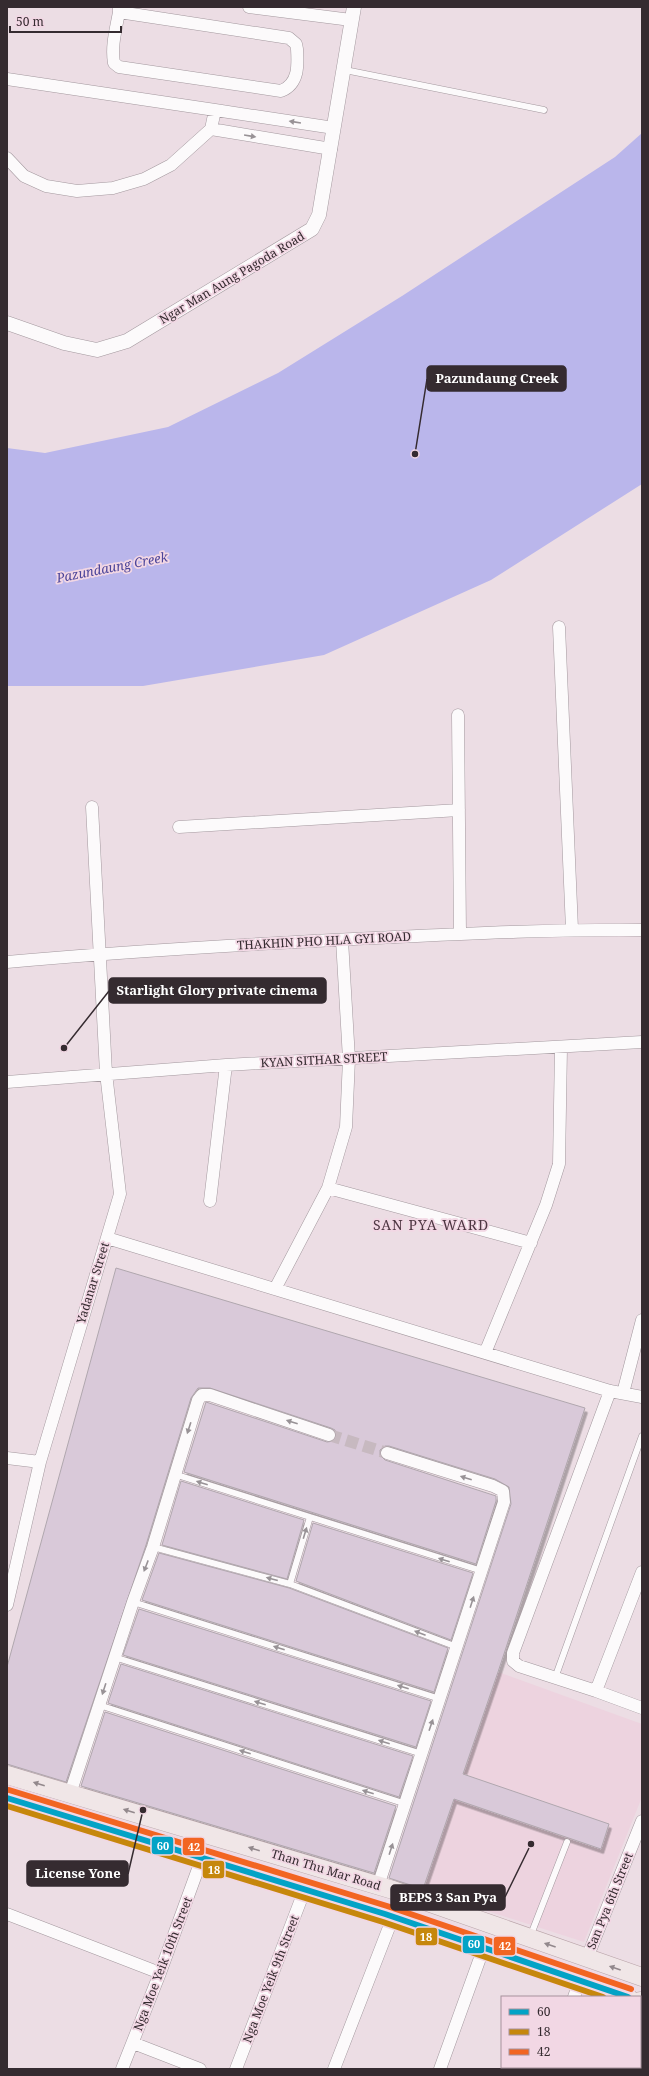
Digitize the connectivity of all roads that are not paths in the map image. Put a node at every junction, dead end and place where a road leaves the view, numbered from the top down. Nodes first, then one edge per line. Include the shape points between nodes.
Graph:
1 (249, 7) edge
2 (119, 9) edge
3 (353, 14) edge
4 (345, 70) junction
5 (7, 79) edge
6 (215, 110) junction
7 (544, 110) dead end
8 (334, 128) junction
9 (211, 129) junction
10 (331, 149) junction
11 (7, 158) edge
12 (7, 323) edge
13 (558, 627) dead end
14 (458, 715) dead end
15 (92, 807) dead end
16 (459, 810) junction
17 (179, 827) dead end
18 (572, 929) junction
19 (642, 930) edge
20 (460, 934) junction
21 (342, 940) junction
22 (99, 954) junction
23 (7, 962) edge
24 (642, 1042) edge
25 (561, 1048) junction
26 (349, 1059) junction
27 (226, 1065) junction
28 (106, 1073) junction
29 (7, 1082) edge
30 (328, 1188) junction
31 (210, 1201) dead end
32 (107, 1238) junction
33 (531, 1243) junction
34 (275, 1289) junction
35 (642, 1320) edge
36 (639, 1344) edge
37 (485, 1353) junction
38 (610, 1391) junction
39 (623, 1393) junction
40 (642, 1397) edge
41 (329, 1435) tunnel mouth
42 (642, 1436) edge
43 (387, 1453) tunnel mouth
44 (7, 1458) edge
45 (40, 1462) junction
46 (174, 1474) junction
47 (310, 1517) junction
48 (154, 1547) junction
49 (11, 1570) edge
50 (482, 1571) junction
51 (642, 1572) edge
52 (290, 1584) junction
53 (132, 1602) junction
54 (7, 1605) edge
55 (457, 1647) junction
56 (114, 1657) junction
57 (554, 1678) junction
58 (596, 1691) junction
59 (440, 1698) junction
60 (99, 1705) junction
61 (642, 1708) edge
62 (422, 1754) junction
63 (7, 1775) edge
64 (70, 1794) junction
65 (7, 1798) edge
66 (406, 1804) junction
67 (642, 1821) edge
68 (567, 1842) dead end
69 (202, 1858) junction
70 (386, 1888) junction
71 (305, 1889) junction
72 (7, 1914) edge
73 (389, 1915) junction
74 (529, 1938) junction
75 (484, 1947) junction
76 (587, 1958) junction
77 (160, 1973) junction
78 (642, 1978) edge
79 (580, 1980) junction
80 (574, 1996) edge
81 (625, 1996) edge
82 (133, 2043) junction
83 (122, 2069) edge
84 (200, 2069) edge
85 (236, 2069) edge
86 (334, 2069) edge
87 (440, 2069) edge

1 - 3 street
2 - 2 street via 112,54 114,63 119,67 281,91 289,88 294,82 297,49 296,44 289,38
3 - 4 street, Ngar Man Aung Pagoda Road
4 - 7 lane
4 - 8 street, Ngar Man Aung Pagoda Road
5 - 6 street
8 -> 6 street
6 - 9 street
8 - 10 street, Ngar Man Aung Pagoda Road
9 -> 10 street
9 - 11 street via 171,165 144,179 112,188 77,191 46,186 24,176
10 - 12 street, Ngar Man Aung Pagoda Road via 319,215 312,229 127,342 97,350 64,343
13 - 18 street
14 - 16 street
15 - 22 street, Yadanar Street
16 - 17 street
16 - 20 street
18 - 19 street, THAKHIN PHO HLA GYI ROAD
18 - 20 street, THAKHIN PHO HLA GYI ROAD
20 - 21 street, THAKHIN PHO HLA GYI ROAD
21 - 22 street, THAKHIN PHO HLA GYI ROAD
21 - 26 street
22 - 23 street, THAKHIN PHO HLA GYI ROAD
22 - 28 street, Yadanar Street
24 - 25 street, KYAN SITHAR STREET
25 - 26 street, KYAN SITHAR STREET
25 - 33 street via 559,1164
26 - 27 street, KYAN SITHAR STREET
26 - 30 street via 346,1127
27 - 28 street, KYAN SITHAR STREET
27 - 31 street
28 - 29 street, KYAN SITHAR STREET
28 - 32 street, Yadanar Street via 120,1194
30 - 33 street
30 - 34 street
32 - 34 street
32 - 45 street, Yadanar Street
33 - 37 street
34 - 37 street
35 - 36 street
36 - 39 street
37 - 38 street
38 - 39 street
38 - 57 street via 513,1653 513,1661 519,1666
39 - 40 street
41 -> 46 street via 210,1395 202,1395 198,1400
42 - 57 lane
50 -> 43 street via 504,1502 503,1491
44 - 45 street
45 - 49 street, Yadanar Street
47 -> 46 lane
46 - 48 street
50 -> 47 lane
52 -> 47 lane
52 -> 48 lane
48 -> 53 street
49 - 54 street, Yadanar Street
55 -> 50 street
51 - 58 street
55 -> 52 lane
53 - 56 street
59 -> 53 lane
55 - 59 street
56 -> 60 street
62 -> 56 lane
57 - 58 street
58 - 61 street
62 -> 59 street
60 - 64 street
66 -> 60 lane
62 - 66 street
64 -> 63 main road, Than Thu Mar Road
70 -> 64 main road, Than Thu Mar Road
65 - 69 main road, Than Thu Mar Road
70 -> 66 street
67 - 76 street, San Pya 6th Street
68 - 74 lane
69 - 71 main road, Than Thu Mar Road
69 - 77 street, Nga Moe Yeik 10th Street
70 - 73 main road
70 - 74 main road, Than Thu Mar Road
71 - 73 main road, Than Thu Mar Road
71 - 85 street, Nga Moe Yeik 9th Street
72 - 77 street
73 - 75 main road, Than Thu Mar Road
73 - 86 street
76 -> 74 main road, Than Thu Mar Road
75 - 79 main road, Than Thu Mar Road
75 - 87 street
78 -> 76 main road, Than Thu Mar Road
77 - 82 street, Nga Moe Yeik 10th Street
79 - 80 street
79 - 81 main road, Than Thu Mar Road
82 - 83 street, Nga Moe Yeik 10th Street
82 - 84 street

